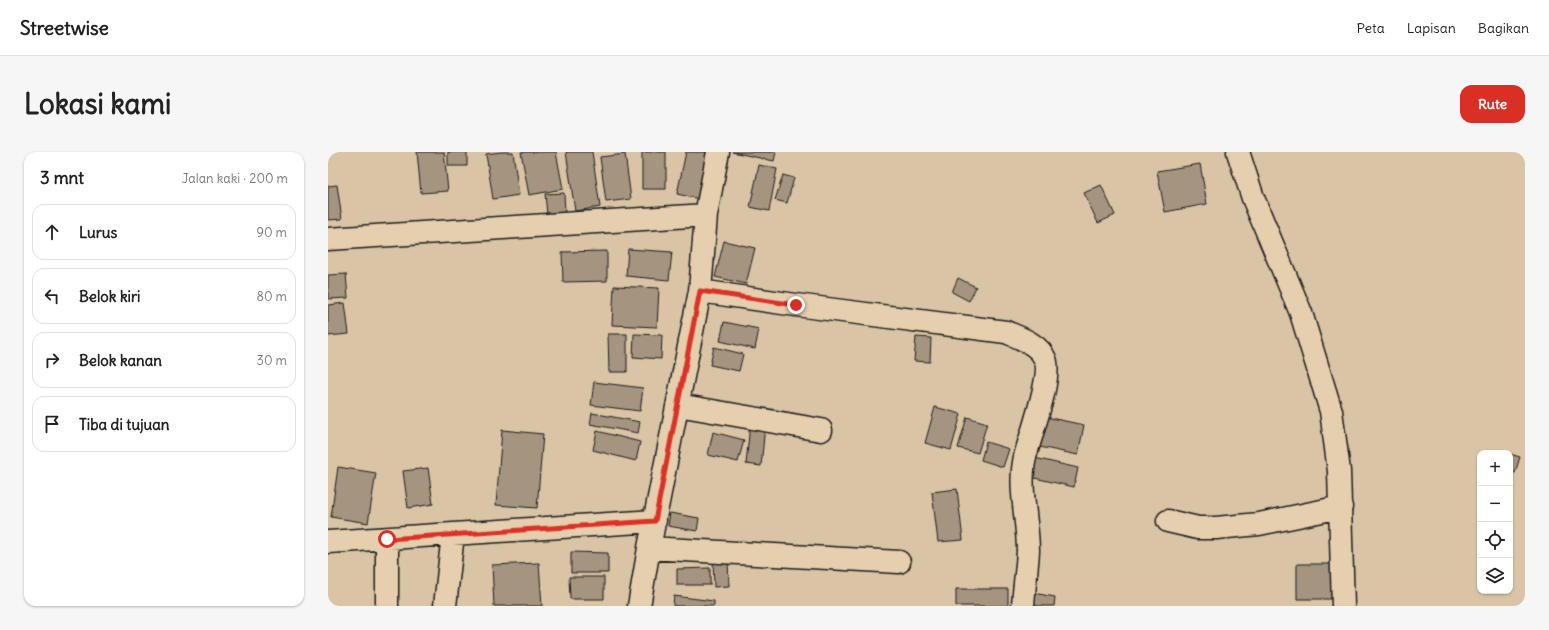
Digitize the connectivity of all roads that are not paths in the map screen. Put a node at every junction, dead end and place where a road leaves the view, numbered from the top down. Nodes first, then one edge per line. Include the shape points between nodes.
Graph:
1 (718, 152) edge
2 (1238, 152) edge
3 (706, 215) junction
4 (328, 239) edge
5 (700, 291) junction
6 (678, 405) junction
7 (821, 430) dead end
8 (1341, 507) junction
9 (655, 521) junction
10 (1168, 521) dead end
11 (453, 534) junction
12 (387, 539) junction
13 (328, 542) edge
14 (649, 548) junction
15 (899, 562) dead end
16 (387, 606) edge
17 (445, 606) edge
18 (639, 606) edge
19 (1024, 606) edge
20 (1344, 606) edge

1 - 3 street
2 - 8 street via 1301,313 1331,411
3 - 4 street
3 - 5 street
5 - 6 street
5 - 19 street via 1006,332 1037,347 1046,359 1046,373 1043,395 1023,466 1028,551
6 - 7 street
6 - 9 street
8 - 10 street via 1259,524 1216,528 1198,528
8 - 20 street
9 - 11 street
9 - 14 street
11 - 12 street
11 - 17 street
12 - 13 street
12 - 16 street
14 - 15 street
14 - 18 street

